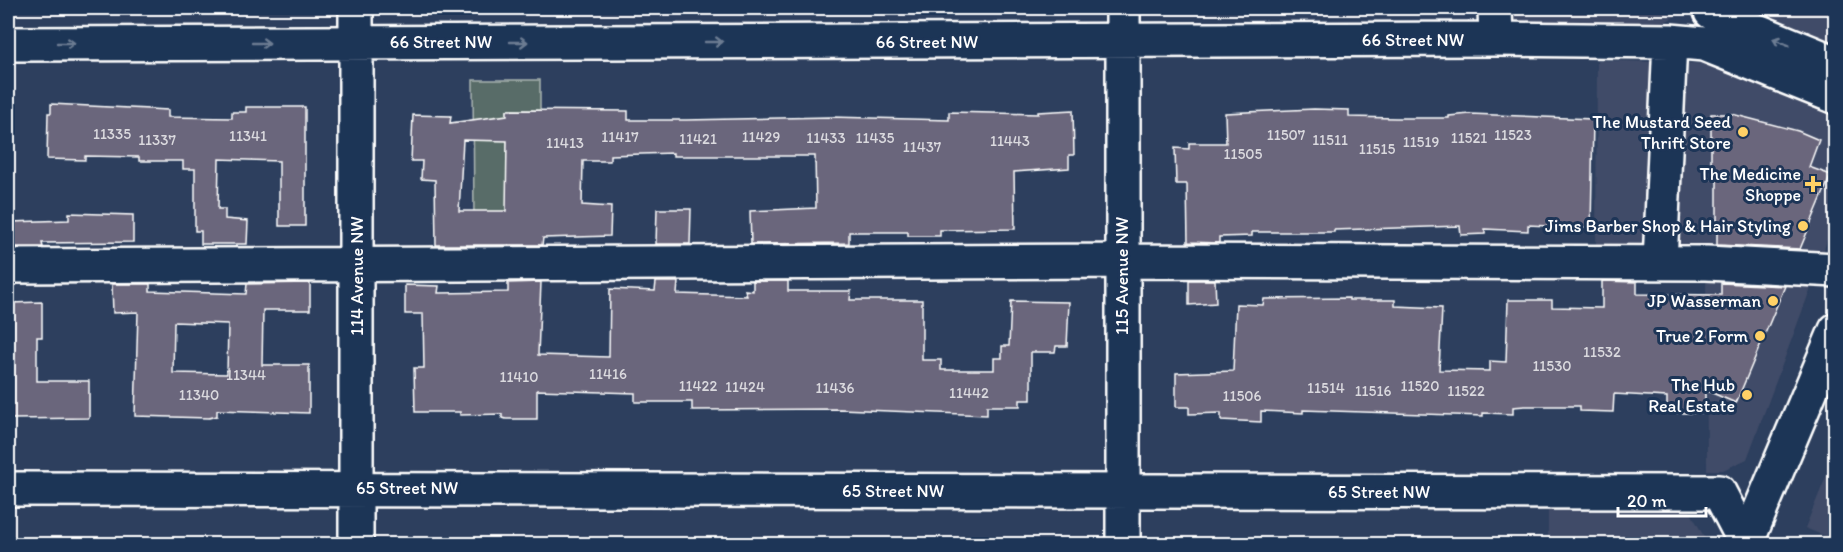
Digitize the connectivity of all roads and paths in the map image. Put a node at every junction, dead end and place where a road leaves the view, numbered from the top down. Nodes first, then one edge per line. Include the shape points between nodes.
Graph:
1 (356, 8) edge
2 (1122, 8) edge
3 (1712, 10) edge
4 (1496, 23) edge
5 (1670, 41) junction
6 (356, 42) junction
7 (1123, 42) junction
8 (8, 44) edge
9 (1704, 45) junction
10 (1836, 63) edge
11 (1836, 96) edge
12 (1122, 261) junction
13 (1660, 263) junction
14 (358, 265) junction
15 (8, 266) edge
16 (1836, 270) edge
17 (1836, 330) edge
18 (355, 488) junction
19 (8, 489) edge
20 (1124, 492) junction
21 (356, 544) edge
22 (1123, 544) edge
23 (1746, 544) edge

1 - 6 street, 114 Avenue NW
2 - 7 street, 115 Avenue NW
3 - 9 street
10 -> 3 street
4 - 5 street, 66 Street NW
4 - 7 street, 66 Street NW
5 - 9 street, 66 Street NW
5 - 13 street
6 -> 7 street, 66 Street NW
8 -> 6 street, 66 Street NW
6 - 14 street, 114 Avenue NW
7 - 12 street, 115 Avenue NW
9 - 11 street, 66 Street NW
12 - 13 street
12 - 14 street
12 - 20 street, 115 Avenue NW
13 - 16 street
14 - 15 street
14 - 18 street, 114 Avenue NW
17 - 23 street
18 - 19 street, 65 Street NW
18 - 20 street, 65 Street NW
18 - 21 street, 114 Avenue NW
20 - 22 street, 115 Avenue NW
20 - 23 street, 65 Street NW via 1719,492

